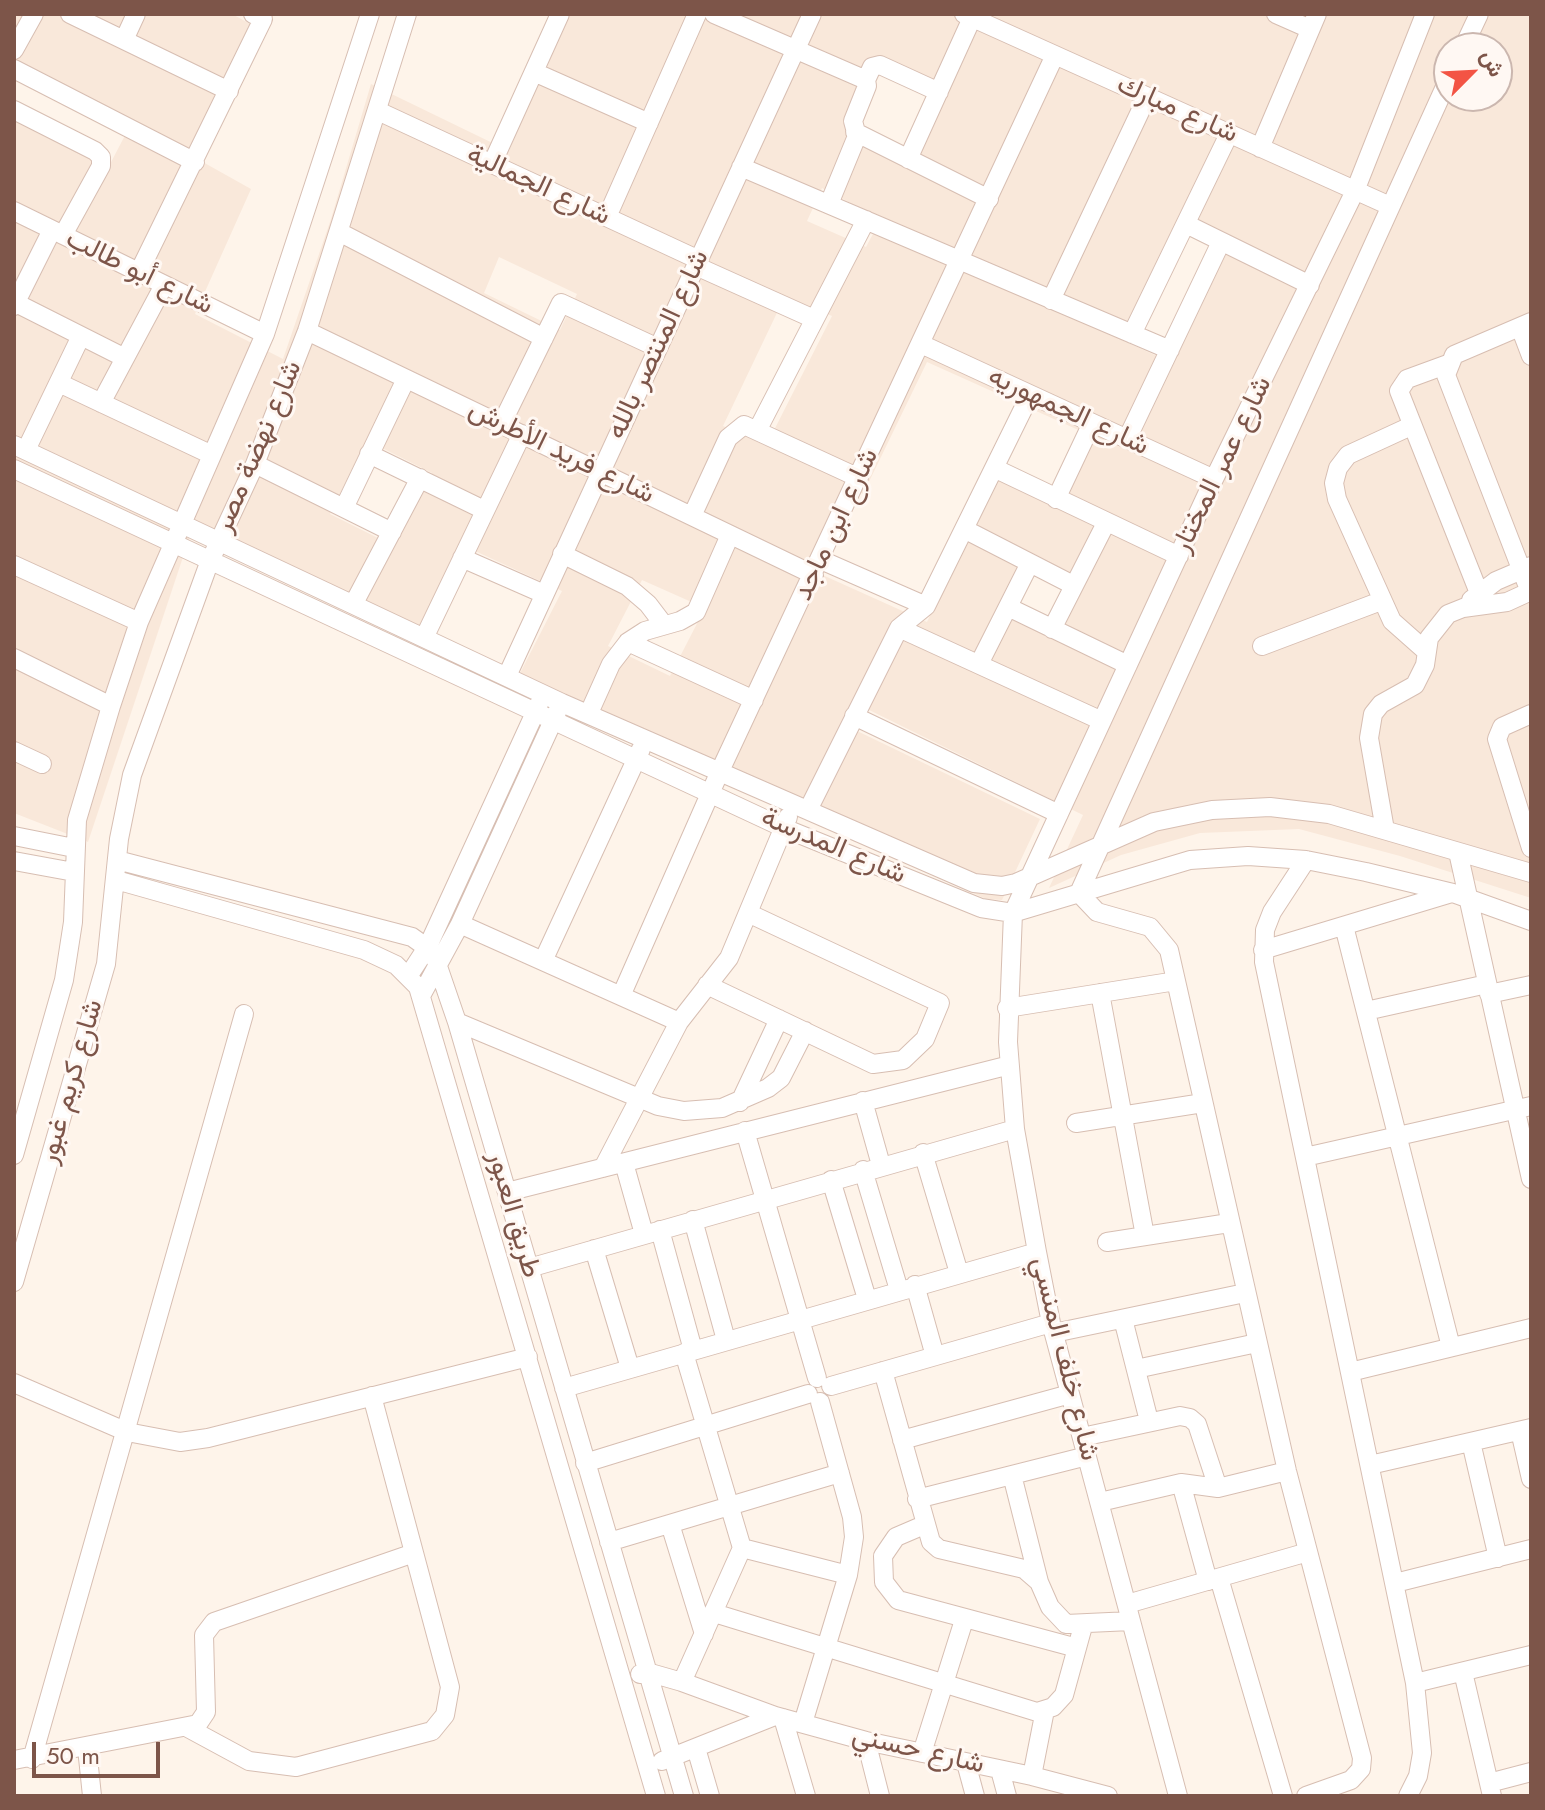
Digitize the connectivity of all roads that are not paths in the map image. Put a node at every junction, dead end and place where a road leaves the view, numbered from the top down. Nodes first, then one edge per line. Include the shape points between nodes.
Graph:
1 (34, 14) edge
2 (70, 14) edge
3 (136, 14) edge
4 (253, 14) edge
5 (370, 14) edge
6 (407, 14) edge
7 (560, 14) edge
8 (697, 14) edge
9 (714, 14) edge
10 (812, 14) edge
11 (1276, 14) edge
12 (1425, 14) edge
13 (978, 17) edge
14 (1314, 22) edge
15 (124, 40) junction
16 (796, 49) junction
17 (14, 50) edge
18 (1055, 55) junction
19 (14, 69) edge
20 (534, 72) junction
21 (866, 80) junction
22 (229, 91) junction
23 (939, 92) junction
24 (1147, 97) junction
25 (14, 110) edge
26 (378, 111) junction
27 (1433, 112) edge
28 (649, 123) junction
29 (855, 132) junction
30 (1229, 134) junction
31 (1260, 148) junction
32 (908, 159) junction
33 (195, 162) junction
34 (492, 164) junction
35 (741, 167) junction
36 (1355, 191) junction
37 (989, 199) junction
38 (829, 204) junction
39 (1390, 206) junction
40 (14, 211) edge
41 (607, 217) junction
42 (866, 220) junction
43 (1186, 224) junction
44 (339, 232) junction
45 (58, 233) junction
46 (1221, 242) junction
47 (959, 260) junction
48 (697, 263) junction
49 (139, 272) junction
50 (164, 285) junction
51 (1310, 285) junction
52 (1051, 300) junction
53 (15, 304) edge
54 (814, 319) junction
55 (1525, 324) edge
56 (307, 331) junction
57 (265, 334) junction
58 (1132, 334) junction
59 (81, 336) junction
60 (544, 338) junction
61 (921, 344) junction
62 (658, 348) junction
63 (1170, 350) junction
64 (1531, 356) edge
65 (125, 358) junction
66 (1448, 364) junction
67 (406, 379) junction
68 (59, 383) junction
69 (1030, 395) junction
70 (101, 403) junction
71 (1092, 423) junction
72 (501, 425) junction
73 (1411, 426) junction
74 (758, 429) junction
75 (522, 434) junction
76 (1127, 439) junction
77 (20, 447) edge
78 (369, 454) junction
79 (212, 455) junction
80 (255, 464) junction
81 (994, 468) junction
82 (14, 469) edge
83 (601, 472) junction
84 (420, 478) junction
85 (859, 478) junction
86 (1214, 479) junction
87 (1056, 499) junction
88 (344, 508) junction
89 (484, 510) junction
90 (692, 516) junction
91 (182, 523) junction
92 (1106, 523) junction
93 (964, 529) junction
94 (392, 532) junction
95 (730, 535) junction
96 (220, 539) junction
97 (174, 543) junction
98 (562, 554) junction
99 (1179, 556) junction
100 (462, 558) junction
101 (209, 563) junction
102 (1030, 563) junction
103 (14, 565) edge
104 (818, 568) junction
105 (1526, 568) edge
106 (1073, 585) junction
107 (1531, 592) edge
108 (1479, 593) junction
109 (544, 594) junction
110 (1381, 601) junction
111 (354, 603) junction
112 (926, 606) junction
113 (1008, 607) junction
114 (1463, 608) junction
115 (139, 622) junction
116 (664, 625) junction
117 (899, 628) junction
118 (1052, 629) junction
119 (425, 636) junction
120 (628, 642) junction
121 (1262, 646) dead end
122 (1427, 652) junction
123 (14, 658) edge
124 (979, 664) junction
125 (1128, 665) junction
126 (507, 676) junction
127 (543, 693) junction
128 (754, 700) junction
129 (562, 703) junction
130 (111, 706) junction
131 (589, 713) junction
132 (1531, 714) edge
133 (854, 716) junction
134 (544, 718) junction
135 (1102, 721) junction
136 (646, 739) junction
137 (14, 751) edge
138 (636, 760) junction
139 (42, 764) dead end
140 (720, 771) junction
141 (710, 794) junction
142 (801, 807) junction
143 (1526, 810) edge
144 (1059, 814) junction
145 (784, 828) junction
146 (1385, 830) junction
147 (14, 836) edge
148 (1099, 844) junction
149 (74, 848) junction
150 (1531, 848) edge
151 (1458, 852) junction
152 (117, 860) junction
153 (1306, 860) junction
154 (14, 861) edge
155 (74, 872) junction
156 (1531, 873) edge
157 (1029, 878) junction
158 (116, 880) junction
159 (1079, 893) junction
160 (1460, 895) junction
161 (748, 913) junction
162 (1013, 913) junction
163 (1531, 921) edge
164 (460, 924) junction
165 (1344, 926) junction
166 (428, 946) junction
167 (1263, 950) junction
168 (543, 961) junction
169 (439, 963) junction
170 (409, 975) junction
171 (1176, 981) junction
172 (707, 985) junction
173 (1531, 985) edge
174 (1488, 989) junction
175 (1100, 993) junction
176 (422, 994) junction
177 (621, 996) junction
178 (1007, 1008) junction
179 (1366, 1011) junction
180 (244, 1014) dead end
181 (779, 1019) junction
182 (457, 1022) junction
183 (679, 1022) junction
184 (805, 1031) junction
185 (1010, 1065) junction
186 (639, 1098) junction
187 (863, 1101) junction
188 (21, 1102) edge
189 (740, 1102) junction
190 (1203, 1103) junction
191 (1523, 1108) edge
192 (1122, 1116) junction
193 (1076, 1123) dead end
194 (1015, 1129) junction
195 (745, 1131) junction
196 (1397, 1136) junction
197 (923, 1153) junction
198 (14, 1155) edge
199 (1305, 1157) junction
200 (624, 1163) junction
201 (603, 1168) junction
202 (872, 1168) junction
203 (1531, 1179) edge
204 (831, 1180) junction
205 (507, 1192) junction
206 (764, 1199) junction
207 (693, 1220) junction
208 (1229, 1223) junction
209 (652, 1232) junction
210 (1145, 1236) junction
211 (1107, 1242) dead end
212 (594, 1249) junction
213 (1037, 1252) junction
214 (529, 1268) junction
215 (959, 1273) junction
216 (14, 1282) edge
217 (907, 1288) junction
218 (1245, 1293) junction
219 (867, 1299) junction
220 (799, 1319) junction
221 (1123, 1319) junction
222 (1052, 1328) junction
223 (1531, 1328) edge
224 (726, 1340) junction
225 (1257, 1343) junction
226 (1451, 1347) junction
227 (688, 1351) junction
228 (935, 1356) junction
229 (528, 1357) junction
230 (630, 1368) junction
231 (1136, 1369) junction
232 (883, 1371) junction
233 (1350, 1372) junction
234 (14, 1383) edge
235 (564, 1388) junction
236 (819, 1390) junction
237 (1070, 1394) junction
238 (372, 1396) junction
239 (1149, 1421) junction
240 (705, 1426) junction
241 (1525, 1429) edge
242 (127, 1432) junction
243 (1082, 1437) junction
244 (902, 1440) junction
245 (1471, 1442) junction
246 (1087, 1456) junction
247 (585, 1463) junction
248 (1370, 1465) junction
249 (1287, 1471) junction
250 (840, 1473) junction
251 (1012, 1475) junction
252 (1531, 1479) edge
253 (1181, 1483) junction
254 (1218, 1488) junction
255 (917, 1499) junction
256 (1100, 1502) junction
257 (731, 1506) junction
258 (670, 1524) junction
259 (924, 1525) junction
260 (609, 1542) junction
261 (742, 1548) junction
262 (1531, 1549) edge
263 (1308, 1552) junction
264 (414, 1553) junction
265 (1498, 1558) junction
266 (848, 1575) junction
267 (1214, 1579) junction
268 (1039, 1582) junction
269 (1395, 1583) junction
270 (1129, 1612) junction
271 (714, 1613) junction
272 (964, 1620) junction
273 (1083, 1626) junction
274 (704, 1634) junction
275 (826, 1647) junction
276 (1077, 1648) junction
277 (1531, 1655) edge
278 (647, 1672) junction
279 (1463, 1672) junction
280 (622, 1679) junction
281 (682, 1682) junction
282 (946, 1683) junction
283 (1415, 1683) junction
284 (1045, 1710) junction
285 (779, 1717) junction
286 (803, 1723) junction
287 (188, 1728) junction
288 (866, 1741) junction
289 (87, 1748) junction
290 (696, 1748) junction
291 (922, 1753) junction
292 (672, 1758) junction
293 (23, 1759) edge
294 (966, 1763) junction
295 (648, 1765) junction
296 (1000, 1770) junction
297 (1531, 1772) edge
298 (1032, 1776) junction
299 (1490, 1789) edge
300 (92, 1796) edge
301 (656, 1796) edge
302 (684, 1796) edge
303 (710, 1796) edge
304 (806, 1796) edge
305 (880, 1796) edge
306 (975, 1796) edge
307 (1007, 1796) edge
308 (1108, 1796) edge
309 (1178, 1796) edge
310 (1283, 1796) edge
311 (1306, 1796) edge
312 (1408, 1796) edge

1 - 17 street
2 - 15 street
3 - 15 street
4 - 22 street via 263,19
5 - 57 street, شارع نهضة مصر
6 - 26 street, شارع نهضة مصر
7 - 20 street
8 - 28 street
9 - 16 street
10 - 16 street, شارع المنتصر بالله
11 - 14 street
12 - 36 street, شارع عمر المختار
13 - 18 street, شارع مبارك
13 - 23 street
14 - 31 street
15 - 22 street
16 - 21 street
16 - 35 street, شارع المنتصر بالله
18 - 24 street, شارع مبارك
18 - 37 street, شارع ابن ماجد
19 - 33 street
20 - 28 street
20 - 34 street
21 - 23 street via 872,67 880,65
21 - 29 street via 854,117
22 - 33 street
23 - 32 street
24 - 30 street, شارع مبارك
24 - 52 street
25 - 45 street via 101,157 101,166
26 - 34 street, شارع الجمالية
26 - 44 street, شارع نهضة مصر
27 - 39 street, شارع عمر المختار
28 - 41 street
29 - 32 street
29 - 38 street
30 - 31 street, شارع مبارك
30 - 43 street
31 - 36 street, شارع مبارك
32 - 37 street
33 - 49 street
34 - 41 street, شارع الجمالية
35 - 38 street
35 - 48 street, شارع المنتصر بالله
36 - 39 street, شارع مبارك
36 - 51 street, شارع عمر المختار
37 - 47 street, شارع ابن ماجد
38 - 42 street
39 - 148 street, شارع عمر المختار
40 - 45 street, شارع أبو طالب
41 - 48 street, شارع الجمالية
42 - 47 street
42 - 54 street
43 - 46 street
43 - 58 street
44 - 56 street, شارع نهضة مصر
44 - 60 street
45 - 49 street, شارع أبو طالب
45 - 53 street
46 - 51 street
46 - 63 street
47 - 52 street
47 - 61 street, شارع ابن ماجد
48 - 54 street, شارع الجمالية
48 - 62 street, شارع المنتصر بالله
49 - 50 street, شارع أبو طالب
50 - 57 street, شارع أبو طالب
50 - 65 street
51 - 86 street, شارع عمر المختار
52 - 58 street
53 - 59 street
54 - 74 street
55 - 64 street
55 - 66 street via 1463,350
56 - 67 street, شارع فريد الأطرش
56 - 80 street, شارع نهضة مصر
57 - 79 street, شارع نهضة مصر
58 - 63 street
59 - 65 street
59 - 68 street
60 - 62 street via 561,303
60 - 72 street
61 - 69 street, شارع الجمهوريه
61 - 85 street, شارع ابن ماجد
62 - 83 street, شارع المنتصر بالله
63 - 76 street
65 - 70 street
66 - 73 street via 1401,384 1400,399
66 - 105 street via 1449,385
67 - 72 street, شارع فريد الأطرش
67 - 78 street
68 - 70 street
68 - 77 street
69 - 71 street, شارع الجمهوريه
69 - 81 street
70 - 79 street
71 - 76 street, شارع الجمهوريه
71 - 87 street
72 - 75 street, شارع فريد الأطرش
73 - 108 street
73 - 110 street via 1348,455 1334,483
74 - 85 street
74 - 90 street via 744,425 732,432
75 - 83 street, شارع فريد الأطرش
75 - 89 street
76 - 86 street, شارع الجمهوريه
77 - 91 street, شارع المدرسة
78 - 84 street
78 - 88 street
79 - 91 street, شارع نهضة مصر
80 - 88 street
80 - 96 street, شارع نهضة مصر
81 - 87 street
81 - 93 street
82 - 97 street, شارع المدرسة
83 - 90 street, شارع فريد الأطرش
83 - 98 street, شارع المنتصر بالله
84 - 89 street
84 - 94 street
85 - 104 street, شارع ابن ماجد
86 - 99 street, شارع عمر المختار
87 - 92 street
88 - 94 street
89 - 100 street
90 - 95 street, شارع فريد الأطرش
91 - 96 street, شارع المدرسة
91 - 97 street, شارع نهضة مصر
92 - 99 street
92 - 106 street
93 - 102 street
93 - 112 street
94 - 111 street
95 - 104 street, شارع فريد الأطرش
95 - 116 street via 696,612
96 - 101 street, شارع نهضة مصر
96 - 111 street, شارع المدرسة
97 - 101 street, شارع المدرسة
97 - 115 street, شارع نهضة مصر
98 - 109 street, شارع المنتصر بالله
98 - 116 street via 627,586
99 - 125 street, شارع عمر المختار
100 - 109 street
100 - 119 street
101 - 134 street, شارع المدرسة
101 - 152 street, شارع نهضة مصر via 132,775
102 - 106 street
102 - 113 street
103 - 115 street
104 - 112 street, شارع فريد الأطرش
104 - 128 street, شارع ابن ماجد
105 - 107 street
105 - 108 street
106 - 118 street
107 - 114 street via 1507,602
108 - 114 street
109 - 126 street, شارع المنتصر بالله
110 - 121 street
110 - 122 street via 1392,621
111 - 119 street, شارع المدرسة
112 - 117 street
113 - 118 street
113 - 124 street
114 - 122 street via 1436,624
115 - 130 street, شارع نهضة مصر
116 - 120 street
117 - 124 street
117 - 133 street
118 - 125 street
119 - 126 street, شارع المدرسة
120 - 128 street
120 - 131 street via 611,664
122 - 146 street via 1415,685 1381,704 1369,725
123 - 130 street
124 - 135 street
125 - 135 street, شارع عمر المختار
126 - 127 street, شارع المدرسة
127 - 129 street, شارع المدرسة
127 - 134 street
128 - 140 street, شارع ابن ماجد
129 - 131 street, شارع المدرسة
129 - 134 street
130 - 149 street, شارع نهضة مصر via 77,820
131 - 136 street, شارع المدرسة
132 - 143 street via 1502,727 1497,739
133 - 142 street
133 - 144 street
134 - 138 street, شارع المدرسة
134 - 164 street
134 - 166 street
135 - 144 street, شارع عمر المختار
136 - 138 street
136 - 140 street, شارع المدرسة
137 - 139 street
138 - 141 street, شارع المدرسة
138 - 168 street
140 - 141 street, شارع ابن ماجد
140 - 142 street, شارع المدرسة
141 - 145 street, شارع المدرسة
141 - 177 street, شارع ابن ماجد
142 - 145 street
142 - 157 street, شارع المدرسة via 974,883 1002,886
143 - 150 street
144 - 157 street, شارع عمر المختار
145 - 161 street
145 - 162 street, شارع المدرسة via 981,908
146 - 148 street, شارع المدرسة via 1329,814 1212,810 1154,822
146 - 151 street, شارع المدرسة
147 - 149 street
148 - 157 street, شارع المدرسة
148 - 159 street, شارع عمر المختار
149 - 155 street, شارع نهضة مصر
151 - 156 street, شارع المدرسة
151 - 160 street
152 - 158 street, شارع نهضة مصر
152 - 166 street via 412,937
153 - 159 street, شارع المدرسة via 1190,860
153 - 160 street, شارع المدرسة
153 - 167 street via 1272,912
154 - 155 street
155 - 188 street, شارع كريم غبور via 64,980
157 - 162 street, شارع عمر المختار
158 - 170 street, طريق العبور via 364,950
158 - 216 street, شارع كريم غبور via 104,975
159 - 162 street, شارع المدرسة
159 - 171 street via 1097,912 1136,921 1161,937
160 - 163 street, شارع المدرسة
160 - 165 street
160 - 174 street
161 - 172 street via 729,958
161 - 184 street via 940,1003 916,1051 888,1065 873,1064
162 - 178 street, شارع خلف المنسي
164 - 168 street
164 - 169 street
165 - 167 street
165 - 179 street
166 - 169 street, طريق العبور
166 - 170 street
167 - 199 street
168 - 177 street
169 - 176 street
169 - 182 street, طريق العبور
170 - 176 street, طريق العبور
171 - 175 street
171 - 190 street
172 - 181 street
172 - 183 street
173 - 174 street
174 - 179 street
174 - 191 street
175 - 178 street
175 - 192 street
176 - 229 street, طريق العبور
177 - 183 street
178 - 185 street, شارع خلف المنسي
179 - 196 street
180 - 242 street
181 - 184 street
181 - 189 street
182 - 186 street
182 - 205 street, طريق العبور
183 - 186 street
184 - 189 street via 781,1078
185 - 187 street
185 - 194 street, شارع خلف المنسي
186 - 189 street via 684,1111
186 - 201 street
187 - 195 street
187 - 202 street
188 - 198 street, شارع كريم غبور
190 - 192 street
190 - 208 street
191 - 196 street
191 - 203 street
192 - 193 street
192 - 210 street
194 - 197 street
194 - 213 street, شارع خلف المنسي
195 - 200 street
195 - 206 street
196 - 199 street
196 - 226 street
197 - 202 street
197 - 215 street
199 - 233 street
200 - 201 street
200 - 209 street
201 - 205 street
202 - 204 street
202 - 217 street
204 - 206 street
204 - 219 street
205 - 214 street, طريق العبور
206 - 207 street
206 - 220 street
207 - 209 street
207 - 224 street
208 - 210 street
208 - 218 street
209 - 212 street
209 - 227 street
210 - 211 street
212 - 214 street
212 - 230 street
213 - 215 street
213 - 222 street, شارع خلف المنسي
214 - 235 street, طريق العبور
215 - 217 street
217 - 219 street
217 - 228 street
218 - 221 street
218 - 225 street
219 - 220 street
220 - 224 street
220 - 236 street
221 - 222 street
221 - 231 street
222 - 228 street
222 - 237 street, شارع خلف المنسي
223 - 226 street
224 - 227 street
225 - 231 street
225 - 249 street
226 - 233 street
227 - 230 street
227 - 240 street
228 - 232 street
229 - 238 street
229 - 280 street, طريق العبور
230 - 235 street
231 - 239 street
232 - 236 street
232 - 244 street
233 - 248 street
234 - 242 street
235 - 247 street, طريق العبور
236 - 240 street
236 - 250 street
237 - 243 street, شارع خلف المنسي
237 - 244 street
238 - 242 street via 194,1441 162,1441
238 - 264 street
239 - 243 street
239 - 254 street via 1180,1416 1197,1424
240 - 247 street
240 - 257 street
241 - 245 street
241 - 252 street
242 - 293 street
243 - 246 street, شارع خلف المنسي
244 - 255 street
245 - 248 street
245 - 265 street
246 - 251 street
246 - 256 street, شارع خلف المنسي
247 - 260 street, طريق العبور
248 - 269 street
249 - 254 street
249 - 263 street
250 - 257 street
250 - 266 street via 854,1537
251 - 255 street
251 - 268 street
253 - 254 street
253 - 256 street
253 - 267 street
255 - 259 street
256 - 270 street, شارع خلف المنسي
257 - 258 street
257 - 261 street
258 - 260 street
258 - 274 street
259 - 268 street via 939,1549 1024,1569
259 - 272 street via 888,1546 884,1582 898,1600
260 - 278 street, طريق العبور
261 - 266 street
261 - 271 street
262 - 265 street
263 - 267 street
263 - 311 street via 1362,1758 1361,1769 1351,1780
264 - 287 street via 214,1622 204,1635 206,1712
264 - 287 street via 450,1687 445,1715 432,1731 312,1765 280,1767 249,1761
265 - 269 street
266 - 275 street
267 - 270 street
267 - 310 street
268 - 273 street via 1058,1618
269 - 283 street
270 - 273 street
270 - 309 street, شارع خلف المنسي
271 - 274 street
271 - 275 street
272 - 276 street
272 - 282 street
273 - 276 street
274 - 281 street
275 - 282 street
275 - 286 street
276 - 284 street via 1064,1695
277 - 279 street
278 - 280 street
278 - 281 street, شارع حسني
278 - 292 street, طريق العبور
279 - 283 street
279 - 299 street
280 - 295 street, طريق العبور
281 - 285 street, شارع حسني
282 - 284 street via 1037,1712
282 - 291 street
283 - 312 street via 1422,1753
284 - 298 street
285 - 286 street, شارع حسني
285 - 290 street
285 - 304 street
286 - 288 street, شارع حسني
287 - 289 street
288 - 291 street, شارع حسني
288 - 305 street
289 - 293 street
289 - 300 street
290 - 292 street
290 - 303 street
291 - 294 street, شارع حسني
292 - 295 street
292 - 302 street, طريق العبور
294 - 296 street, شارع حسني
294 - 306 street
295 - 301 street, طريق العبور
296 - 298 street, شارع حسني
296 - 307 street
297 - 299 street
298 - 308 street, شارع حسني

